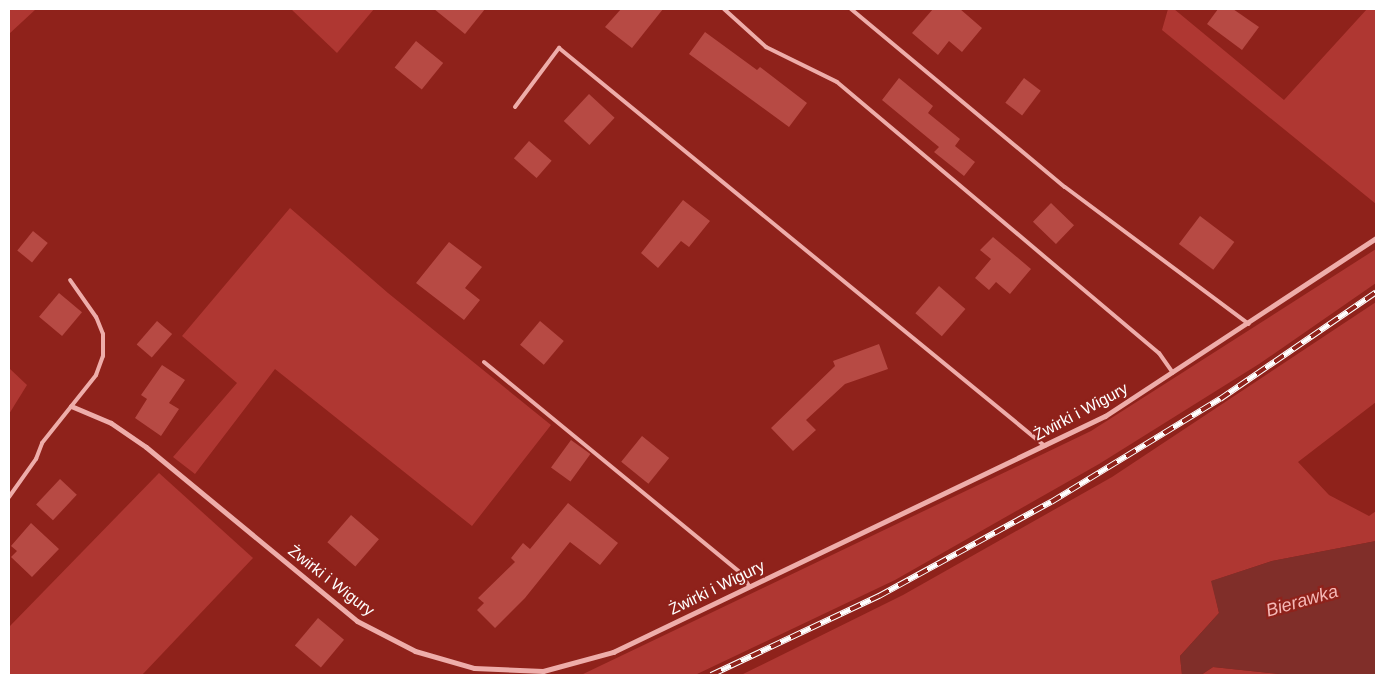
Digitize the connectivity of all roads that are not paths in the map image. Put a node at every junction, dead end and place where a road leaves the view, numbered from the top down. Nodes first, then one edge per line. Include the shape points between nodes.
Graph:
1 (724, 9) edge
2 (851, 9) edge
3 (515, 107) dead end
4 (1376, 238) edge
5 (70, 280) dead end
6 (1249, 324) junction
7 (484, 362) dead end
8 (1173, 373) junction
9 (71, 406) junction
10 (1045, 446) junction
11 (9, 497) edge
12 (749, 586) junction

1 - 8 lane via 766,47 837,82 1159,354
2 - 6 lane via 1065,187
3 - 10 lane via 559,48
4 - 6 street, Żwirki i Wigury
5 - 9 lane via 96,317 103,334 103,356 96,375
6 - 8 street, Żwirki i Wigury
7 - 12 lane via 741,573
8 - 10 street, Żwirki i Wigury via 1105,416
9 - 11 lane via 42,443 36,459
9 - 12 street, Żwirki i Wigury via 111,423 146,447 357,621 415,651 474,668 543,671 613,652
10 - 12 street, Żwirki i Wigury

